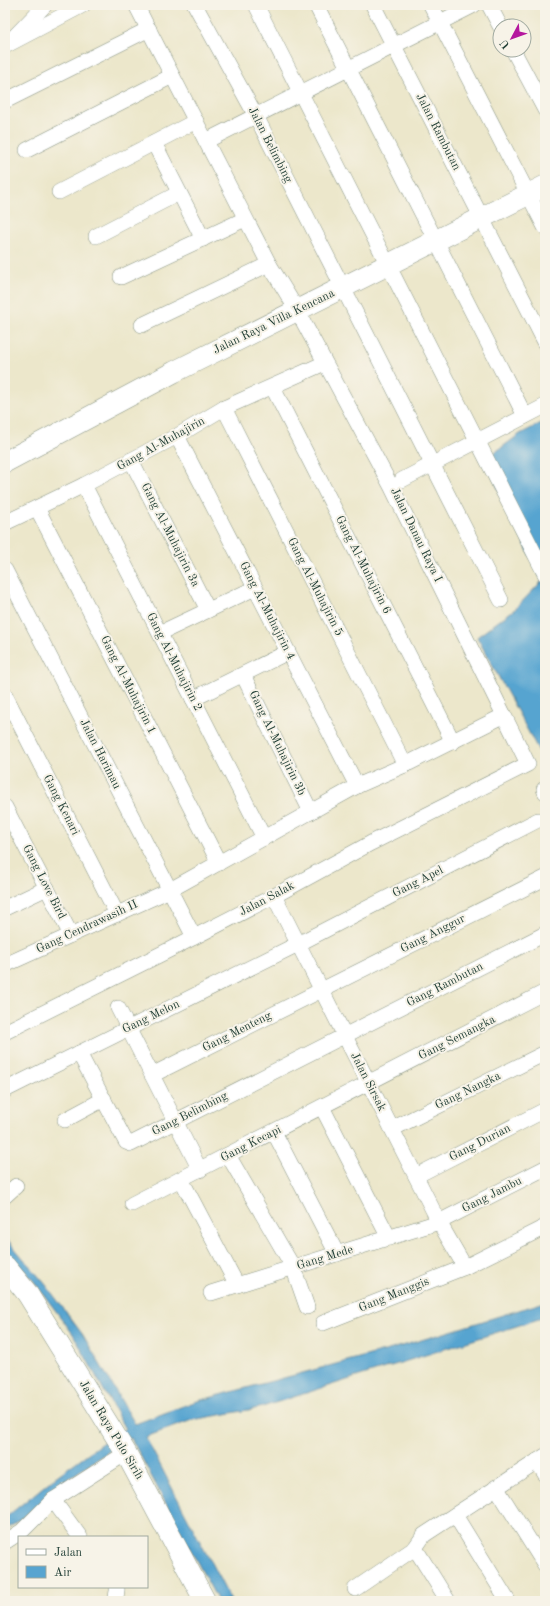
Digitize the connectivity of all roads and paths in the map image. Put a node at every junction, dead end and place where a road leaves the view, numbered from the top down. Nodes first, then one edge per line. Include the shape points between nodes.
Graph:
1 (46, 5) edge
2 (83, 5) edge
3 (136, 5) edge
4 (195, 5) edge
5 (256, 5) edge
6 (316, 5) edge
7 (373, 5) edge
8 (432, 5) edge
9 (474, 5) edge
10 (489, 5) edge
11 (496, 18) edge
12 (440, 22) junction
13 (149, 29) junction
14 (6, 45) edge
15 (394, 46) junction
16 (517, 58) edge
17 (348, 69) junction
18 (172, 76) junction
19 (300, 93) junction
20 (5, 101) edge
21 (545, 110) edge
22 (256, 116) junction
23 (196, 121) junction
24 (206, 141) junction
25 (154, 144) junction
26 (27, 150) dead end
27 (537, 190) edge
28 (59, 192) dead end
29 (179, 193) junction
30 (482, 218) junction
31 (245, 219) junction
32 (545, 227) edge
33 (96, 236) dead end
34 (203, 239) junction
35 (436, 241) junction
36 (269, 264) junction
37 (388, 265) junction
38 (121, 277) dead end
39 (342, 288) junction
40 (297, 310) junction
41 (142, 325) dead end
42 (545, 342) edge
43 (318, 366) dead end
44 (272, 388) junction
45 (545, 406) edge
46 (224, 408) junction
47 (525, 416) junction
48 (177, 436) junction
49 (477, 441) junction
50 (131, 460) junction
51 (5, 462) edge
52 (432, 463) junction
53 (402, 480) dead end
54 (84, 485) junction
55 (36, 508) junction
56 (5, 523) edge
57 (5, 570) edge
58 (545, 574) edge
59 (255, 588) junction
60 (501, 600) dead end
61 (208, 610) junction
62 (160, 634) junction
63 (288, 652) junction
64 (243, 674) junction
65 (5, 695) edge
66 (193, 699) junction
67 (497, 719) dead end
68 (453, 742) junction
69 (528, 764) joint
70 (405, 765) junction
71 (357, 786) junction
72 (5, 807) edge
73 (311, 812) junction
74 (538, 820) dead end
75 (264, 838) junction
76 (220, 862) junction
77 (545, 878) edge
78 (47, 888) junction
79 (170, 890) junction
80 (274, 896) junction
81 (5, 908) edge
82 (117, 914) junction
83 (545, 934) edge
84 (71, 935) junction
85 (194, 938) junction
86 (298, 944) junction
87 (5, 965) edge
88 (322, 990) junction
89 (545, 992) edge
90 (118, 1008) dead end
91 (128, 1028) junction
92 (5, 1032) edge
93 (345, 1036) junction
94 (79, 1053) junction
95 (545, 1053) edge
96 (152, 1075) junction
97 (369, 1083) junction
98 (5, 1090) edge
99 (104, 1100) junction
100 (322, 1107) junction
101 (545, 1110) edge
102 (64, 1120) dead end
103 (175, 1120) junction
104 (392, 1129) junction
105 (274, 1132) junction
106 (228, 1155) junction
107 (545, 1168) edge
108 (200, 1170) junction
109 (416, 1176) junction
110 (181, 1179) junction
111 (16, 1186) dead end
112 (5, 1196) edge
113 (132, 1204) dead end
114 (439, 1222) junction
115 (545, 1228) edge
116 (389, 1238) junction
117 (337, 1254) junction
118 (5, 1266) edge
119 (293, 1267) junction
120 (465, 1267) junction
121 (237, 1285) junction
122 (210, 1293) dead end
123 (307, 1307) dead end
124 (323, 1323) dead end
125 (120, 1444) junction
126 (541, 1458) edge
127 (545, 1474) edge
128 (496, 1487) junction
129 (53, 1500) junction
130 (454, 1515) junction
131 (79, 1536) edge
132 (5, 1542) edge
133 (415, 1548) junction
134 (545, 1565) edge
135 (117, 1588) edge
136 (355, 1589) dead end
137 (441, 1599) edge
138 (116, 1601) edge
139 (205, 1601) edge
140 (508, 1601) edge

1 - 14 street
2 - 14 street
3 - 13 street, Jalan Danau Raya I
4 - 22 street, Jalan Belimbing
5 - 19 street
6 - 17 street
7 - 15 street, Jalan Rambutan
8 - 12 street
9 - 12 street
10 - 11 street
12 - 15 street
12 - 27 street
13 - 18 street, Jalan Danau Raya I
13 - 20 street
15 - 17 street
15 - 30 street, Jalan Rambutan
16 - 21 street
17 - 19 street
17 - 35 street
18 - 23 street, Jalan Danau Raya I
18 - 26 street
19 - 22 street
19 - 37 street
22 - 24 street
22 - 39 street, Jalan Belimbing
23 - 24 street, Jalan Danau Raya I
23 - 25 street
24 - 31 street, Jalan Danau Raya I
25 - 28 street
25 - 29 street
27 - 30 street, Jalan Raya Villa Kencana
27 - 32 street
29 - 33 street
29 - 34 street
30 - 35 street, Jalan Raya Villa Kencana
30 - 42 street, Jalan Rambutan
31 - 34 street
31 - 36 street, Jalan Danau Raya I
34 - 38 street
35 - 37 street, Jalan Raya Villa Kencana
35 - 47 street
36 - 40 street, Jalan Danau Raya I
36 - 41 street
37 - 39 street, Jalan Raya Villa Kencana
37 - 49 street
39 - 40 street, Jalan Raya Villa Kencana
39 - 52 street, Jalan Belimbing
40 - 51 street, Jalan Raya Villa Kencana
40 - 69 street, Jalan Danau Raya I via 392,486
43 - 44 street, Gang Al-Muhajirin
44 - 46 street, Gang Al-Muhajirin
44 - 68 street, Gang Al-Muhajirin 6
45 - 47 street
46 - 48 street, Gang Al-Muhajirin
46 - 70 street, Gang Al-Muhajirin 5
47 - 49 street
48 - 50 street, Gang Al-Muhajirin
48 - 59 street, Gang Al-Muhajirin 4
49 - 52 street
49 - 58 street
50 - 54 street, Gang Al-Muhajirin
50 - 61 street, Gang Al-Muhajirin 3a
52 - 53 street
52 - 60 street, Jalan Belimbing
54 - 55 street, Gang Al-Muhajirin
54 - 62 street, Gang Al-Muhajirin 2
55 - 56 street, Gang Al-Muhajirin
55 - 76 street, Gang Al-Muhajirin 1
57 - 79 street, Jalan Harimau
59 - 61 street
59 - 63 street, Gang Al-Muhajirin 4
61 - 62 street
62 - 66 street, Gang Al-Muhajirin 2
63 - 64 street
63 - 71 street, Gang Al-Muhajirin 4
64 - 66 street
64 - 73 street, Gang Al-Muhajirin 3b
65 - 82 street, Gang Kenari
66 - 75 street, Gang Al-Muhajirin 2
67 - 68 street, Gang Cendrawasih II
68 - 70 street, Gang Cendrawasih II
69 - 80 street, Jalan Salak via 371,843
70 - 71 street, Gang Cendrawasih II
71 - 73 street, Gang Cendrawasih II
72 - 78 street, Gang Love Bird
73 - 75 street, Gang Cendrawasih II
74 - 86 street, Gang Apel
75 - 76 street, Gang Cendrawasih II
76 - 79 street, Gang Cendrawasih II
77 - 88 street, Gang Anggur
78 - 81 street
78 - 84 street, Gang Love Bird
79 - 82 street, Gang Cendrawasih II
79 - 85 street, Jalan Harimau
80 - 85 street, Jalan Salak
80 - 86 street, Jalan Sirsak
82 - 84 street, Gang Cendrawasih II
83 - 93 street, Gang Rambutan
84 - 87 street, Gang Cendrawasih II
85 - 92 street, Jalan Salak
86 - 88 street, Jalan Sirsak
86 - 91 street, Gang Melon
88 - 93 street, Jalan Sirsak
88 - 96 street, Gang Menteng
89 - 97 street, Gang Semangka
90 - 91 street
91 - 94 street, Gang Melon
91 - 96 street
93 - 97 street, Jalan Sirsak
93 - 103 street, Gang Belimbing
94 - 98 street, Gang Melon
94 - 99 street, Gang Belimbing
95 - 104 street, Gang Nangka
96 - 103 street
97 - 100 street, Gang Kecapi
97 - 104 street, Jalan Sirsak
99 - 102 street
99 - 103 street, Gang Belimbing via 126,1142 131,1144
100 - 105 street, Gang Kecapi
100 - 116 street
101 - 109 street, Gang Durian
103 - 108 street
104 - 109 street, Jalan Sirsak
105 - 106 street, Gang Kecapi
105 - 117 street
106 - 108 street, Gang Kecapi
106 - 119 street
107 - 114 street, Gang Jambu
108 - 110 street, Gang Kecapi
109 - 114 street, Jalan Sirsak
110 - 113 street, Gang Kecapi
110 - 121 street
111 - 112 street
114 - 116 street, Gang Mede
114 - 120 street, Jalan Sirsak
115 - 120 street, Gang Manggis
116 - 117 street, Gang Mede
117 - 119 street, Gang Mede
118 - 125 street, Jalan Raya Pulo Sirih via 27,1293
119 - 121 street, Gang Mede
119 - 123 street
120 - 124 street, Gang Manggis
121 - 122 street, Gang Mede
125 - 129 street
125 - 139 street, Jalan Raya Pulo Sirih
126 - 127 street
126 - 128 street
128 - 130 street
128 - 134 street
129 - 131 street
129 - 132 street via 22,1531
130 - 133 street via 424,1535
130 - 140 street
133 - 136 street
133 - 137 street
135 - 138 street

